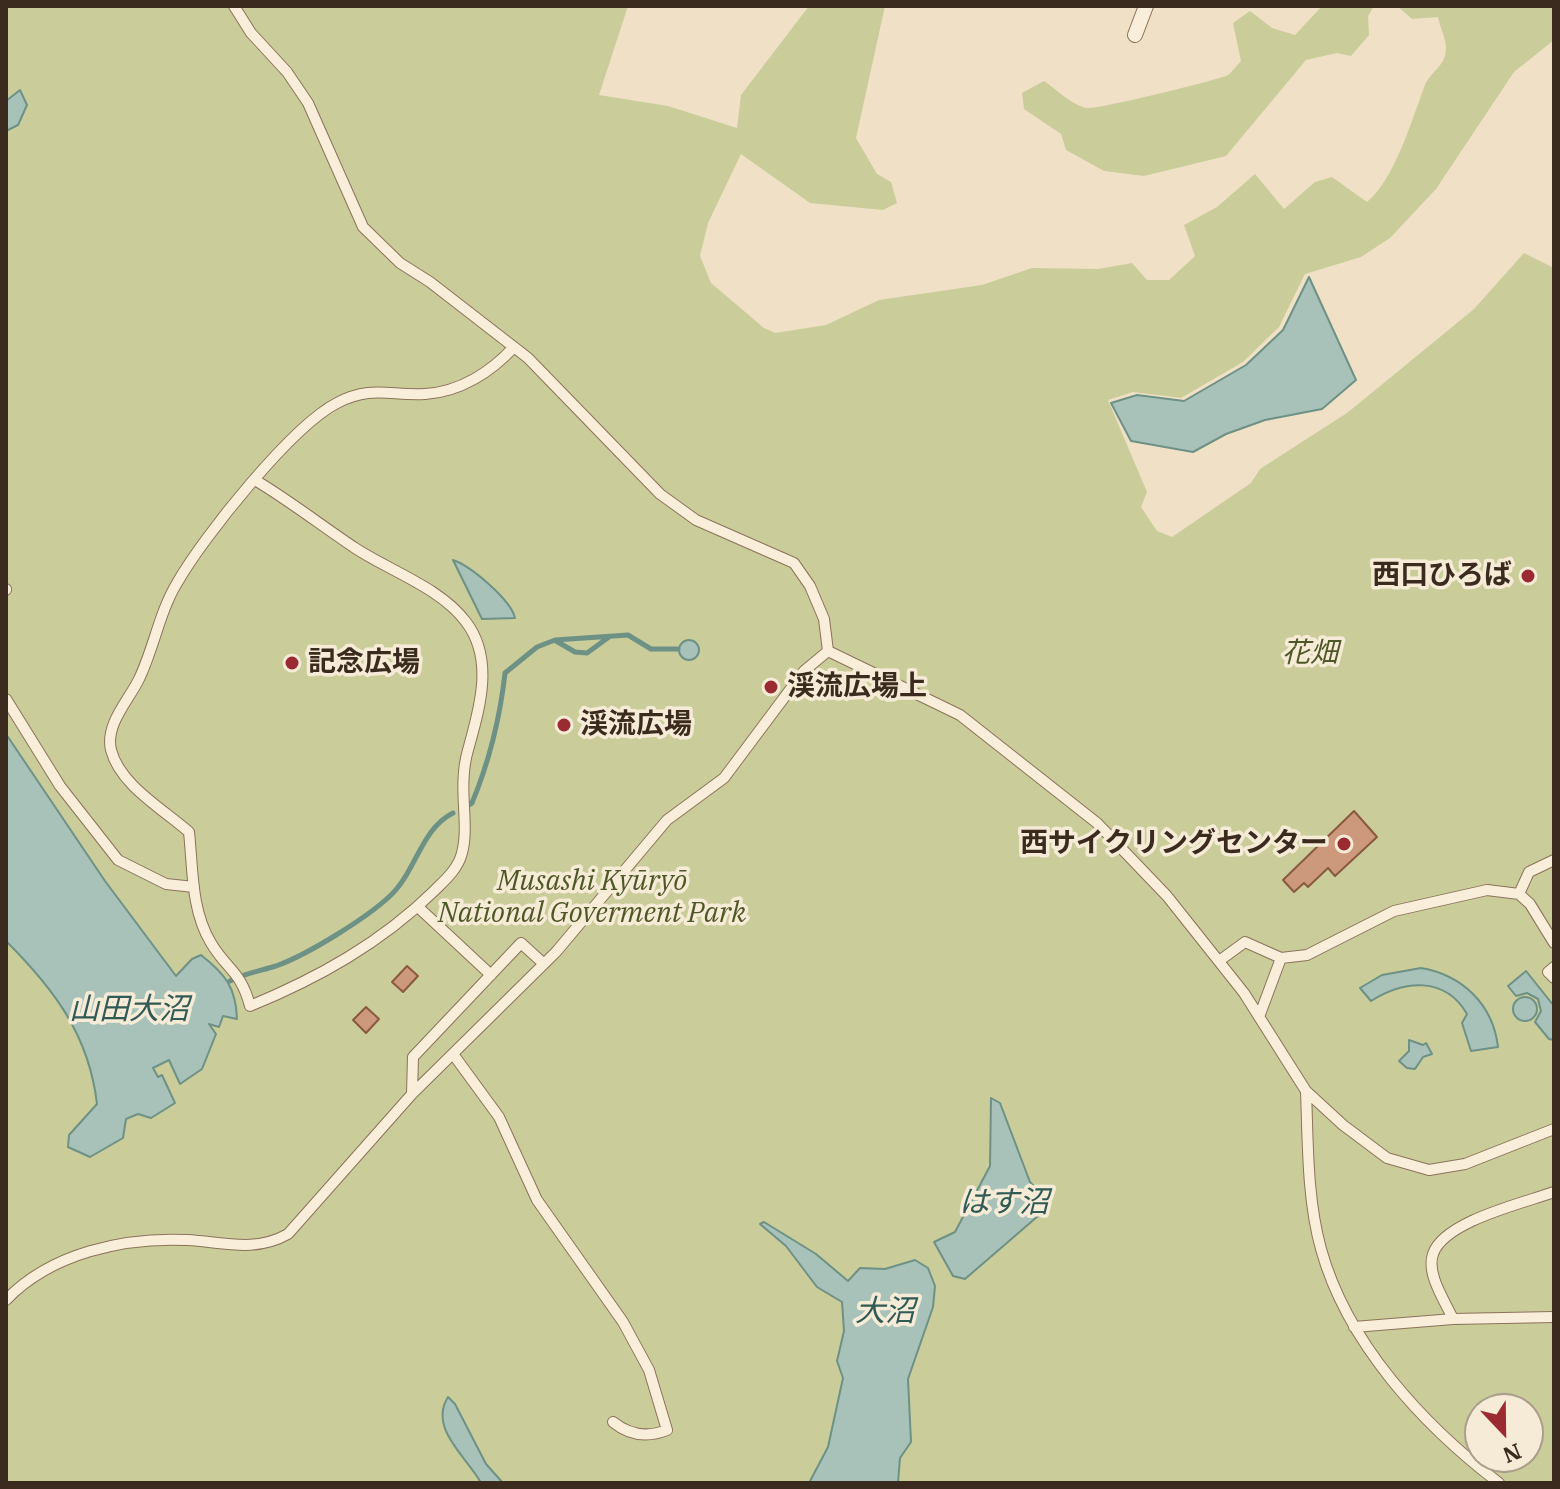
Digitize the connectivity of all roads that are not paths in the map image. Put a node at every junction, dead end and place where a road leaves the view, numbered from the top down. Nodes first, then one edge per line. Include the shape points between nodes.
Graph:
1 (234, 6) edge
2 (1146, 6) edge
3 (1135, 35) dead end
4 (514, 347) junction
5 (255, 480) junction
6 (828, 651) junction
7 (6, 699) edge
8 (1554, 860) edge
9 (194, 887) junction
10 (1519, 894) junction
11 (418, 907) junction
12 (1554, 943) edge
13 (1281, 958) junction
14 (1219, 961) junction
15 (544, 964) junction
16 (1554, 967) edge
17 (491, 975) junction
18 (1554, 978) edge
19 (1259, 1017) junction
20 (453, 1054) junction
21 (1306, 1091) junction
22 (412, 1094) junction
23 (1554, 1129) edge
24 (1554, 1192) edge
25 (6, 1300) edge
26 (1554, 1317) edge
27 (1453, 1319) junction
28 (1354, 1327) junction
29 (613, 1422) dead end
30 (1499, 1483) edge

1 - 4 street via 308,103 363,227 400,263
2 - 3 street
4 - 5 street via 478,379 454,388 425,394 366,393 333,404 302,427
4 - 6 street via 660,494 696,520 794,563 824,619
5 - 9 street via 177,583 139,678 117,716 110,747 132,786 189,832
5 - 11 street via 450,605 468,623 479,651 482,701 461,775 463,851 454,871
6 - 14 street via 960,715 1085,813 1167,896
6 - 15 street via 804,671 724,778 667,820
7 - 9 street via 60,786 118,860 166,884
8 - 10 street via 1529,872
9 - 11 street via 211,942 244,982 250,1006 294,987 401,924
10 - 12 street
10 - 13 street via 1487,890 1416,904 1352,930 1322,950
11 - 17 street
13 - 14 street via 1245,942
13 - 19 street
14 - 19 street
15 - 17 street via 521,943
15 - 20 street
16 - 18 street via 1548,972
17 - 22 street via 413,1057
19 - 21 street
20 - 22 street
20 - 29 street via 499,1117 537,1200 623,1322 649,1370 667,1430 653,1436 626,1432
21 - 23 street via 1387,1158 1429,1170 1465,1164
21 - 28 street via 1320,1247
22 - 25 street via 288,1234 271,1243 242,1247 186,1240 92,1248 56,1264
24 - 27 street via 1463,1226 1440,1242 1432,1255 1434,1276
26 - 27 street
27 - 28 street
28 - 30 street via 1427,1421

